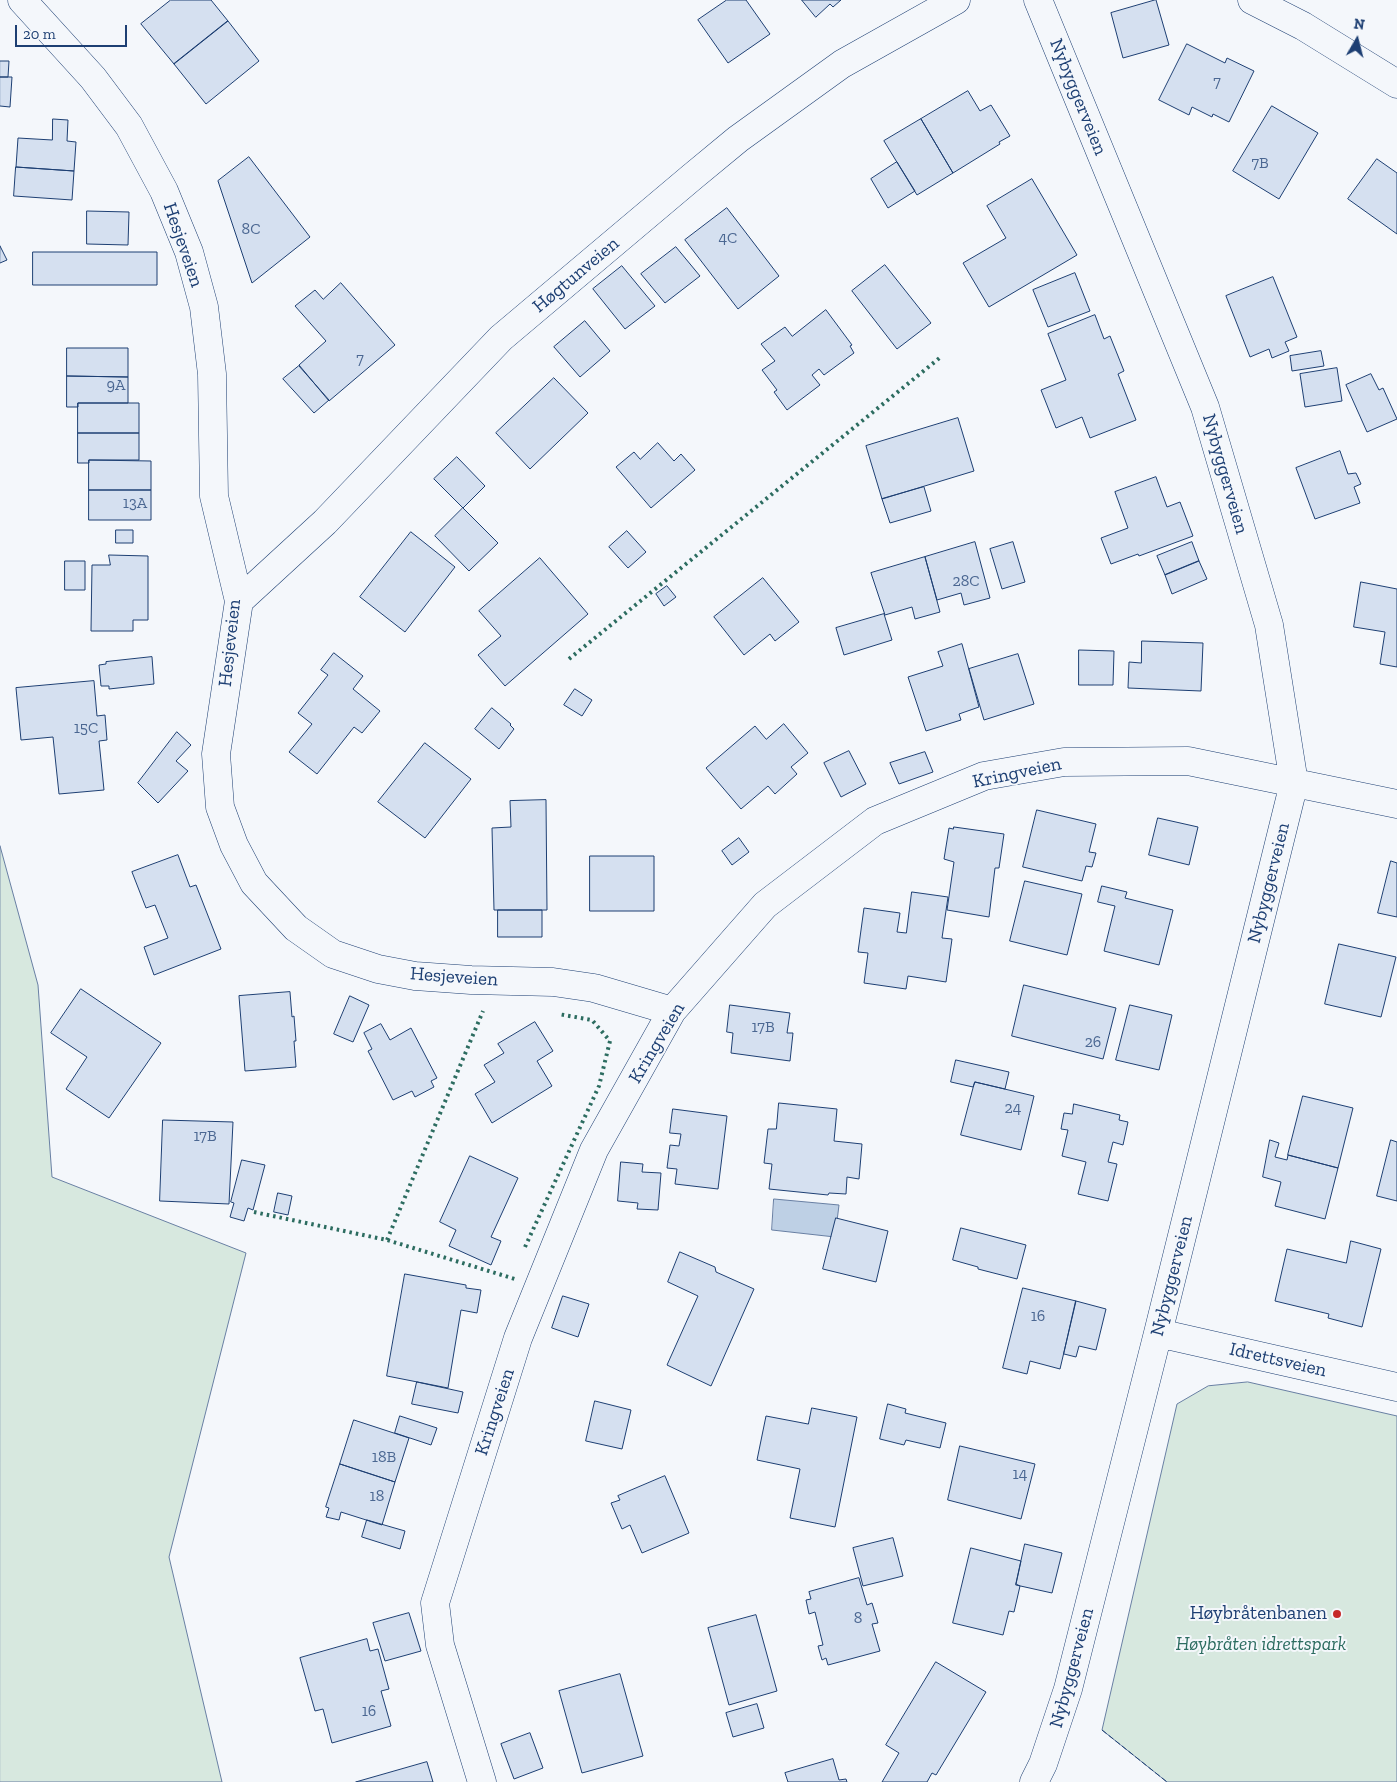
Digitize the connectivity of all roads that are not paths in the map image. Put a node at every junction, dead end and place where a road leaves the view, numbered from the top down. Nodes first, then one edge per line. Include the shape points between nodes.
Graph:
1 (22, 0) edge
2 (956, 0) edge
3 (1038, 0) edge
4 (1252, 0) edge
5 (1397, 84) edge
6 (239, 601) junction
7 (1294, 782) junction
8 (1397, 804) edge
9 (672, 1011) junction
10 (1158, 1333) junction
11 (1397, 1387) edge
12 (482, 1782) edge
13 (1034, 1782) edge

1 - 6 street, Hesjeveien via 93,78 129,126 164,191 189,252 204,307 212,374 214,496
2 - 6 street, Høgtunveien via 842,64 738,138 684,183 500,338 325,522
3 - 7 street, Nybyggerveien via 1205,406 1269,625
4 - 5 street via 1304,26
6 - 9 street, Hesjeveien via 216,754 220,807 234,846 254,883 296,928 333,954 378,969 415,976 553,982 594,988
7 - 8 street, Kringveien
7 - 9 street, Kringveien via 1188,761 1064,762 984,776 867,827 765,905
7 - 10 street, Nybyggerveien
9 - 12 street, Kringveien via 594,1150 518,1338 435,1603 440,1645
10 - 11 street, Idrettsveien
10 - 13 street, Nybyggerveien via 1068,1689

